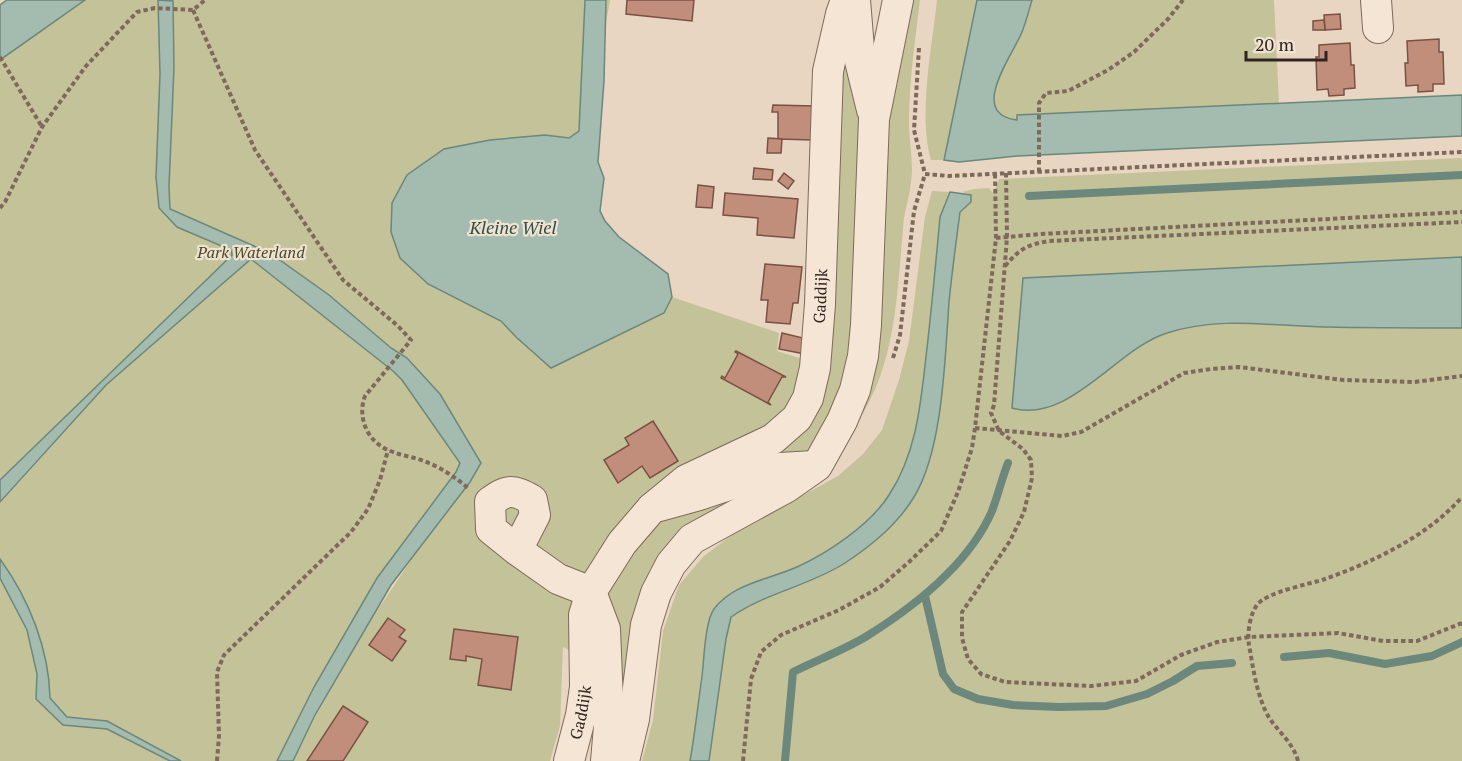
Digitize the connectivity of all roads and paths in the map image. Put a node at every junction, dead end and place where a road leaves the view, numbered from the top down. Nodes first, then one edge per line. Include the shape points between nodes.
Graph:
1 (205, 0) edge
2 (846, 0) edge
3 (855, 0) edge
4 (898, 0) edge
5 (1183, 0) edge
6 (193, 10) junction
7 (920, 39) dead end
8 (0, 57) edge
9 (874, 119) junction
10 (42, 127) junction
11 (1462, 152) edge
12 (1039, 172) junction
13 (995, 173) junction
14 (1006, 173) junction
15 (925, 174) dead end
16 (949, 176) dead end
17 (0, 208) edge
18 (1462, 212) edge
19 (1462, 222) edge
20 (1007, 237) junction
21 (996, 238) junction
22 (1005, 267) junction
23 (1462, 376) edge
24 (975, 428) junction
25 (999, 431) junction
26 (388, 450) junction
27 (817, 466) junction
28 (470, 489) dead end
29 (1462, 497) edge
30 (652, 508) junction
31 (517, 550) dead end
32 (591, 592) junction
33 (1462, 623) edge
34 (1249, 638) junction
35 (217, 761) edge
36 (569, 761) edge
37 (606, 761) edge
38 (624, 761) edge
39 (743, 761) edge
40 (1298, 761) edge

1 - 6 path
2 - 30 street, Gaddijk via 828,71 820,304 815,368 808,398 797,418 773,439 686,480
3 - 9 street via 860,61
4 - 9 street
5 - 12 path via 1134,52 1108,70 1068,91 1046,93 1039,103
6 - 10 path via 155,8 137,12 86,66
6 - 26 path via 255,150 342,280 411,340 364,396 362,404 361,417 375,441
7 - 15 path via 914,129
8 - 10 path
9 - 27 street via 863,356 842,421
10 - 17 path
11 - 12 path
12 - 14 path
13 - 14 path
13 - 16 path
13 - 21 path
14 - 20 path
18 - 20 path
19 - 22 path via 1049,241 1018,251
20 - 21 path
20 - 22 path
21 - 24 path
22 - 25 path via 991,413
23 - 25 path via 1414,382 1343,380 1239,367 1211,369 1184,373 1081,432 1062,436
24 - 25 path
24 - 39 path via 958,492 941,531 880,587 781,635 761,652 751,679
25 - 34 path via 1031,460 1032,478 1024,512 1010,541 962,612 962,638 968,659 981,674 1005,682 1091,686 1136,681 1181,656 1217,642
26 - 28 path via 427,462
26 - 35 path via 368,509 351,532 224,656 217,672
27 - 30 street via 780,468
27 - 38 street via 692,540 671,564 646,625 634,719
29 - 34 path via 1439,518 1388,552 1257,604
30 - 32 street, Gaddijk via 622,543
31 - 32 street via 558,579
32 - 36 street, Gaddijk via 584,615 585,687
32 - 37 street, Gaddijk via 605,629 609,726
33 - 34 path via 1416,641 1383,641 1338,633
34 - 40 path via 1266,713

